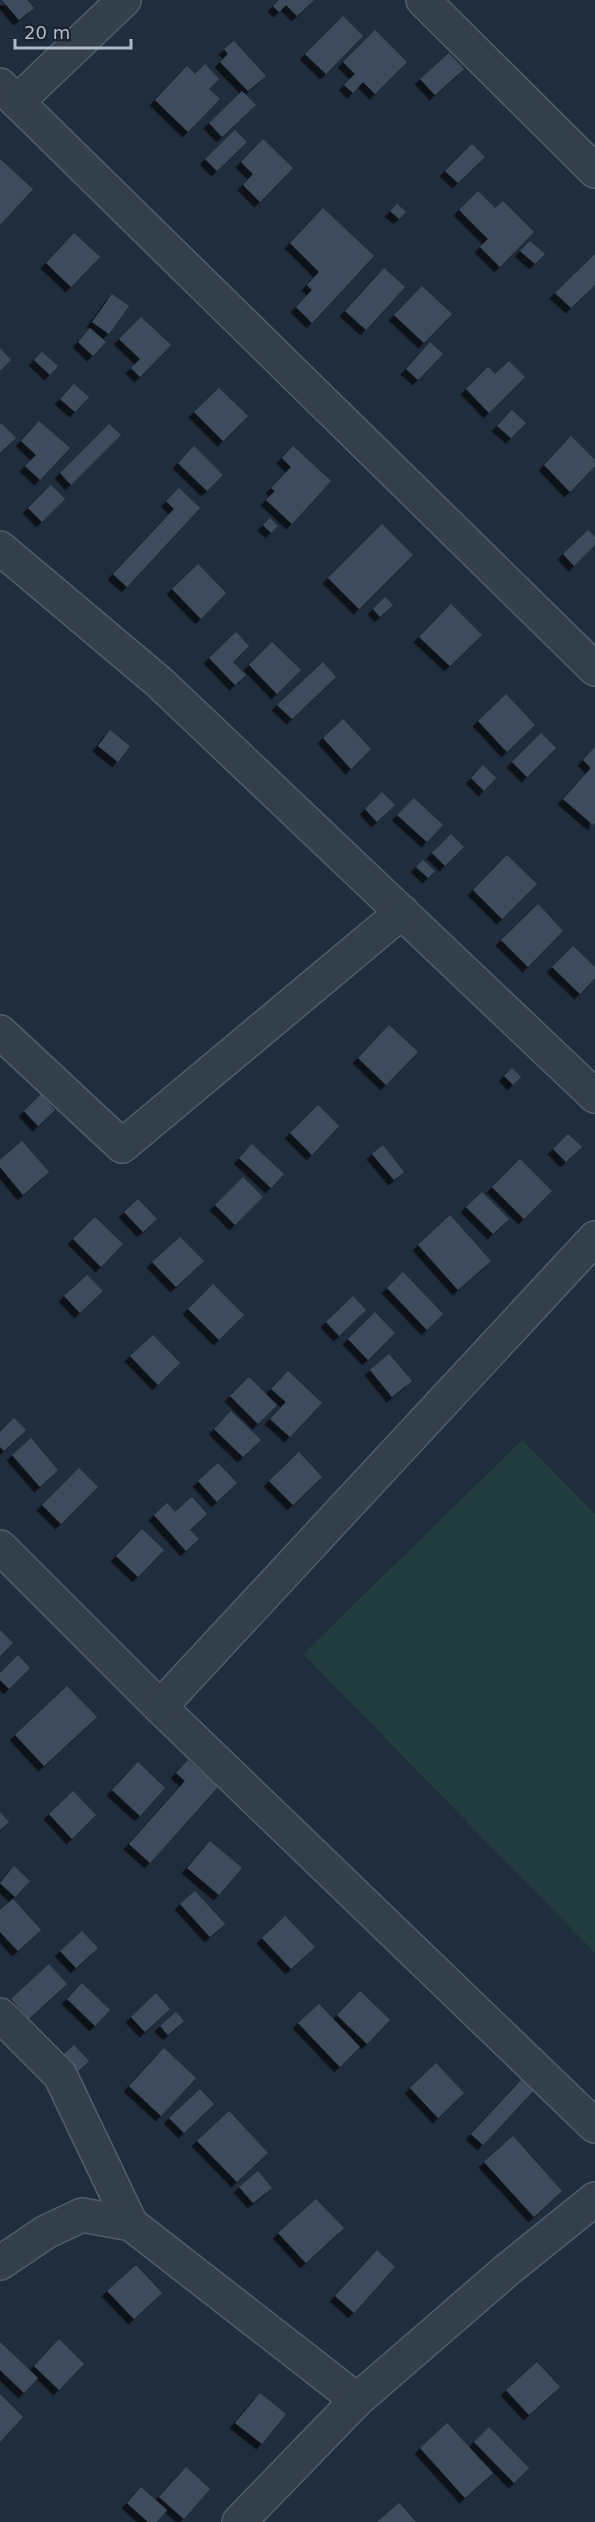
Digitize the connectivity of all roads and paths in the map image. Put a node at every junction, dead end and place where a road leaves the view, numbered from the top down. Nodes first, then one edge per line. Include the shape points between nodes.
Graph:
1 (124, 0) edge
2 (423, 0) edge
3 (9, 94) edge
4 (595, 171) edge
5 (0, 548) edge
6 (595, 669) edge
7 (402, 912) junction
8 (0, 1032) edge
9 (595, 1096) edge
10 (595, 1238) edge
11 (0, 1547) edge
12 (160, 1707) junction
13 (0, 2015) edge
14 (595, 2126) edge
15 (595, 2199) edge
16 (131, 2224) junction
17 (0, 2263) edge
18 (357, 2400) junction
19 (240, 2522) edge

1 - 3 street
2 - 4 street
3 - 6 street
5 - 7 street via 159,682
7 - 8 street via 122,1146
7 - 9 street
10 - 12 street
11 - 12 street
12 - 14 street
13 - 16 street via 60,2075
15 - 18 street
16 - 17 street via 82,2215 46,2232
16 - 18 street
18 - 19 street

